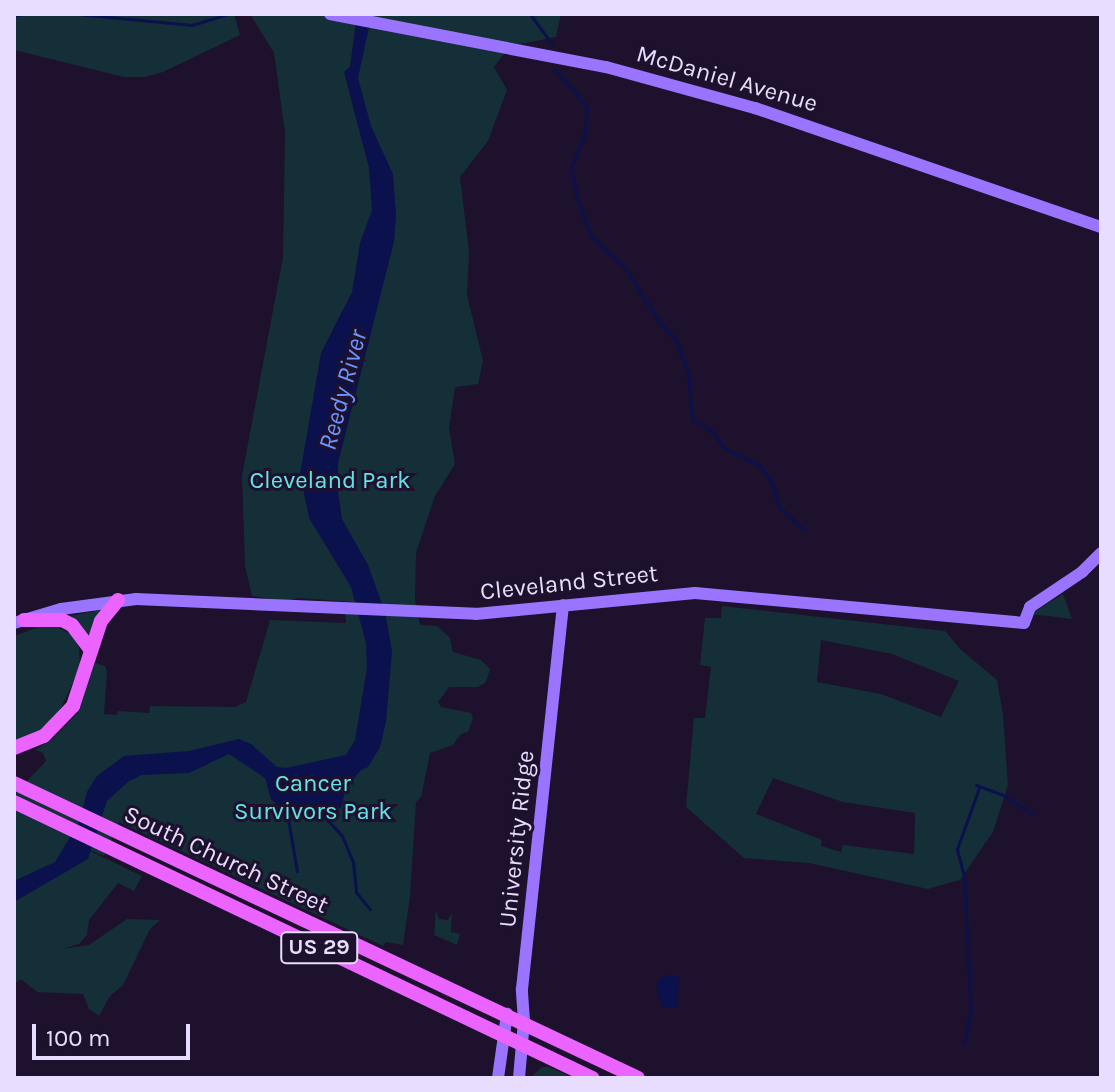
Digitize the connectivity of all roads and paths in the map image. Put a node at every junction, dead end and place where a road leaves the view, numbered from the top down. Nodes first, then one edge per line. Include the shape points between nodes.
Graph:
1 (333, 14) edge
2 (1101, 227) edge
3 (1101, 553) edge
4 (118, 600) junction
5 (563, 605) junction
6 (19, 622) edge
7 (90, 649) junction
8 (14, 748) edge
9 (14, 783) edge
10 (14, 802) edge
11 (14, 810) edge
12 (42, 817) junction
13 (121, 844) junction
14 (507, 1014) junction
15 (524, 1021) junction
16 (504, 1036) junction
17 (522, 1045) junction
18 (498, 1078) edge
19 (519, 1078) edge
20 (592, 1078) edge
21 (638, 1078) edge

1 - 2 street, McDaniel Avenue via 606,67 755,108
3 - 5 street, Cleveland Street via 1030,607 1024,623 695,593
4 - 5 street, Cleveland Street via 476,614
4 - 6 street, Cleveland Street
4 - 7 main road via 101,621
5 - 15 street, University Ridge via 522,989
6 - 7 main road via 62,620
7 - 8 main road via 82,687 67,715 44,736
9 - 13 main road, South Church Street / US 29
10 - 12 main road, South Church Street / US 29
11 - 12 main road
12 - 13 main road, South Church Street / US 29
13 - 14 main road, South Church Street / US 29
13 - 16 main road, South Church Street / US 29
14 - 15 main road, South Church Street / US 29
14 - 16 street
15 - 17 street, University Ridge
15 - 21 main road, South Church Street / US 29
16 - 17 main road, South Church Street / US 29
16 - 18 street
17 - 19 street, University Ridge
17 - 20 main road, South Church Street / US 29

